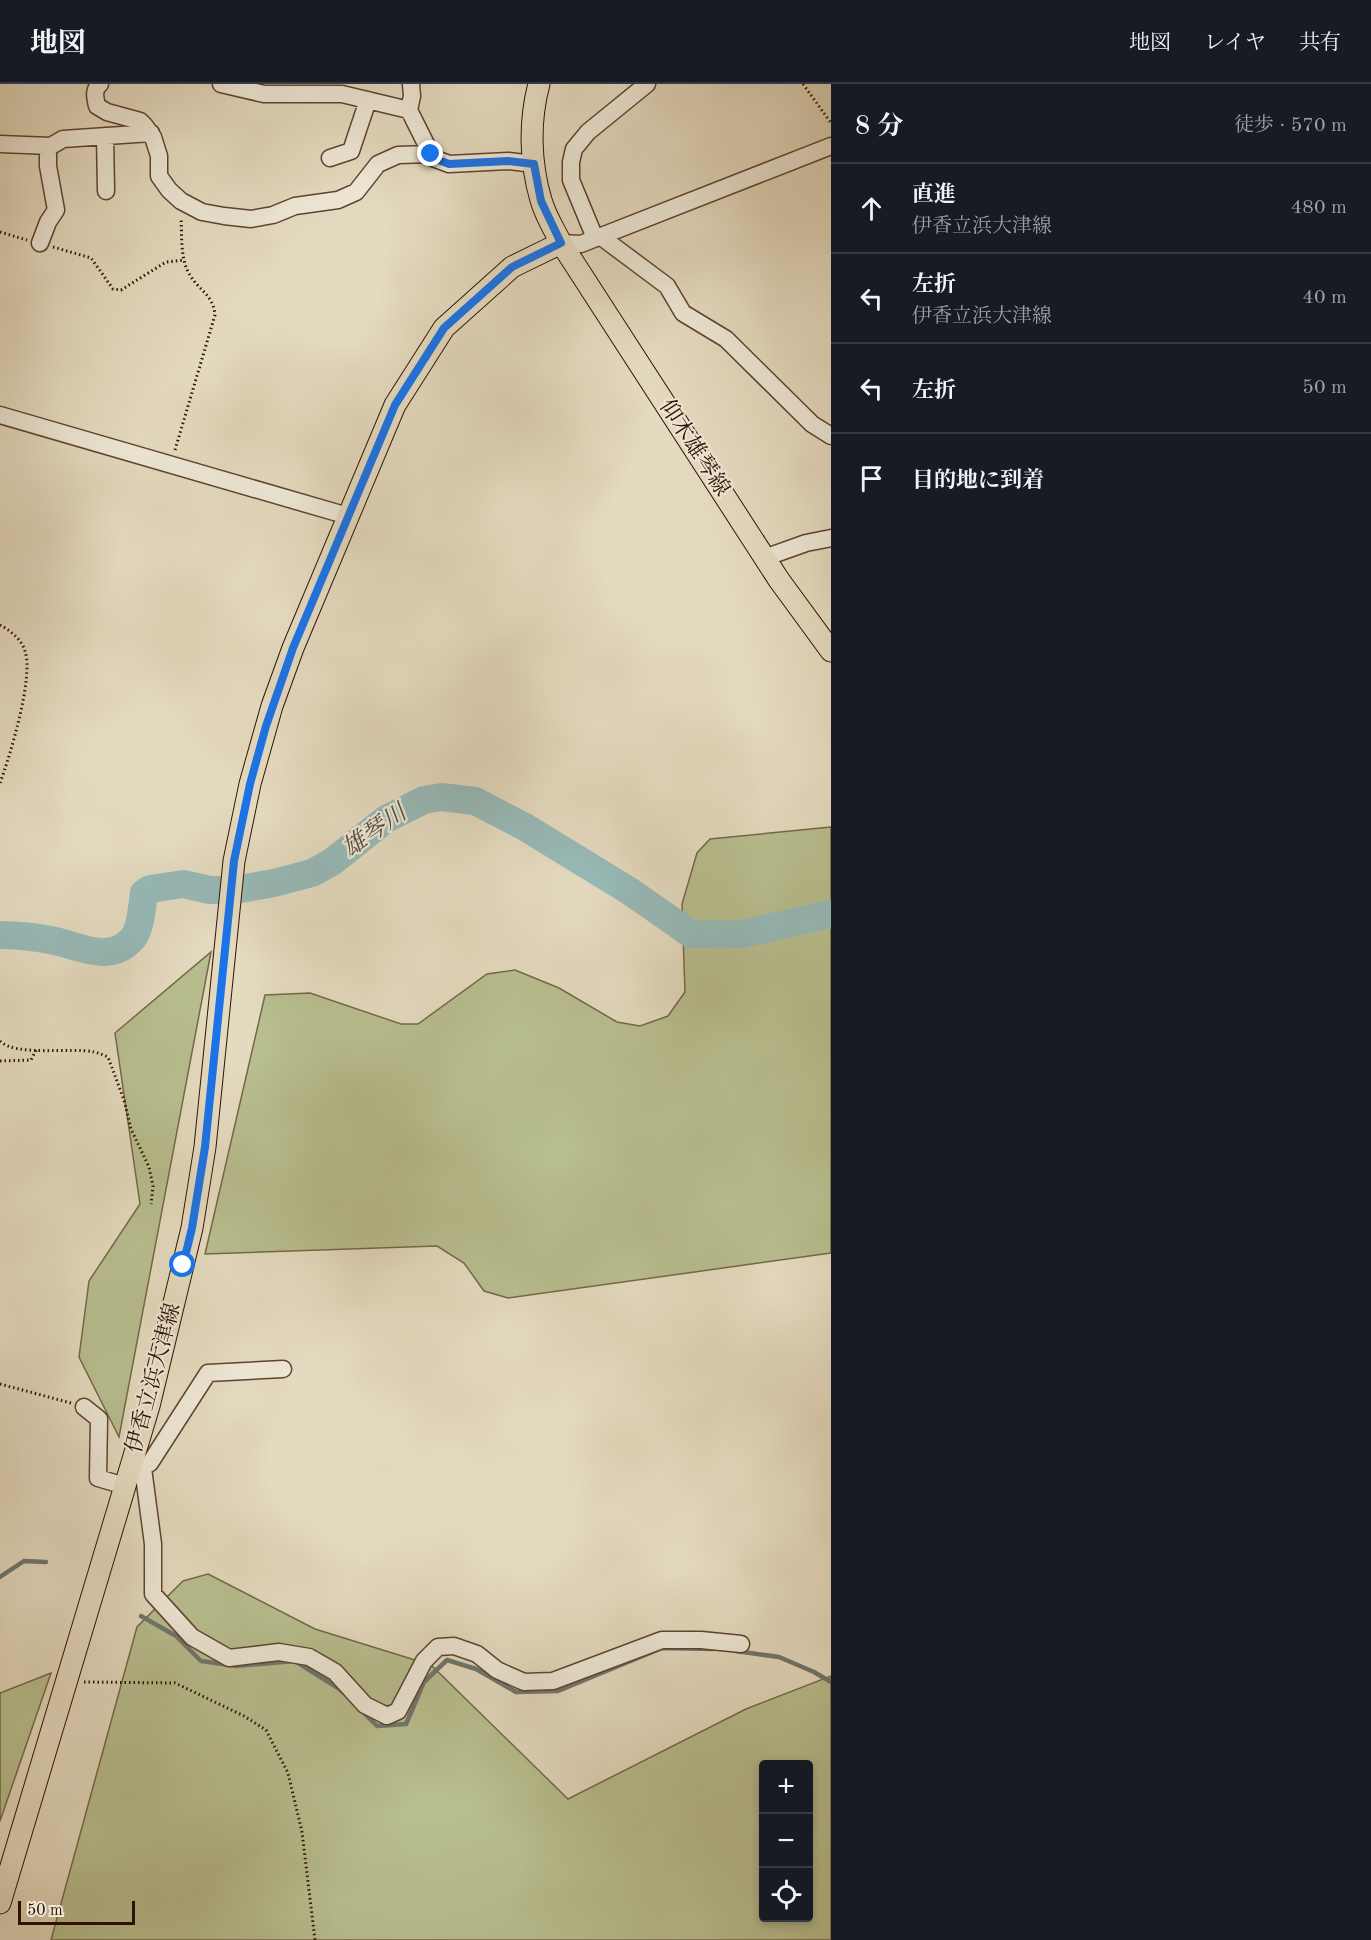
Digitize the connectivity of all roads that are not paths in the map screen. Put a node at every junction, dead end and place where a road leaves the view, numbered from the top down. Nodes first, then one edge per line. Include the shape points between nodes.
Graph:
1 (100, 84) edge
2 (222, 84) edge
3 (411, 84) edge
4 (539, 84) edge
5 (647, 84) edge
6 (368, 100) junction
7 (409, 110) junction
8 (151, 133) junction
9 (105, 136) junction
10 (0, 144) edge
11 (48, 146) junction
12 (831, 146) edge
13 (431, 154) junction
14 (330, 158) dead end
15 (534, 164) junction
16 (106, 191) dead end
17 (598, 237) junction
18 (40, 243) dead end
19 (561, 243) junction
20 (0, 415) edge
21 (831, 436) edge
22 (348, 516) junction
23 (831, 538) edge
24 (764, 558) junction
25 (831, 651) edge
26 (283, 1370) dead end
27 (84, 1407) road end
28 (132, 1477) junction
29 (741, 1644) dead end
30 (0, 1903) edge

1 - 8 street via 96,87 97,106 140,122
2 - 6 street via 264,94 342,94
3 - 7 street
4 - 15 main road via 533,105
5 - 17 street via 588,132 574,149 571,180
6 - 7 street
6 - 14 street via 351,151
7 - 13 street
8 - 9 street
8 - 13 street via 159,156 159,176 175,196 202,212 251,219 295,206 338,200 356,192 378,164 398,154
9 - 11 street via 63,139
9 - 16 street
10 - 11 street
11 - 18 street via 57,210
12 - 17 street
13 - 15 street via 449,164
15 - 19 main road via 541,201
17 - 19 street via 581,244
17 - 21 street via 667,285 683,313 726,339 812,424
19 - 22 main road, 伊香立浜大津線 via 512,267 444,328 395,405
19 - 24 main road, 仰木雄琴線
20 - 22 street
22 - 28 main road, 伊香立浜大津線 via 286,667 250,784 234,861 205,1147 192,1228
23 - 24 street
24 - 25 main road, 仰木雄琴線
26 - 28 street via 207,1373 150,1463
27 - 28 street via 99,1419 98,1478
28 - 29 street via 153,1544 153,1594 192,1636 229,1658 279,1652 309,1657 335,1672 365,1705 387,1716 398,1711 424,1661 438,1647 454,1646 477,1654 497,1670 524,1682 553,1681 663,1640
28 - 30 main road, 伊香立浜大津線

